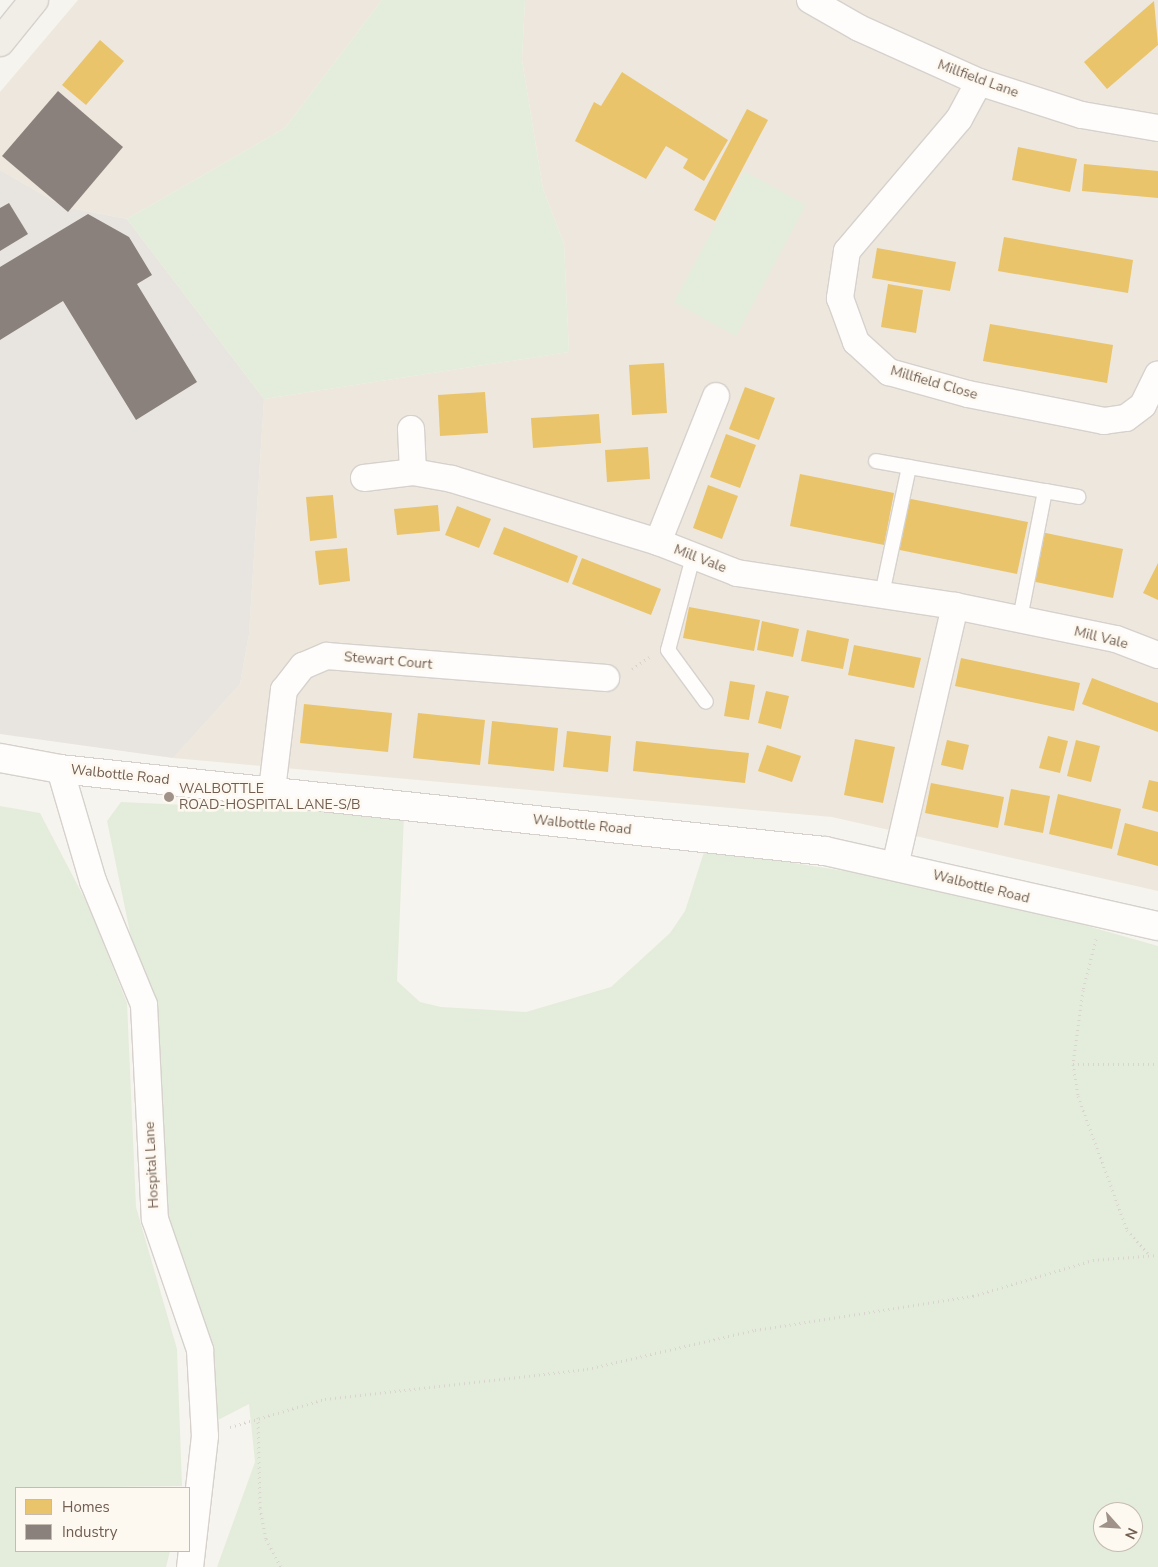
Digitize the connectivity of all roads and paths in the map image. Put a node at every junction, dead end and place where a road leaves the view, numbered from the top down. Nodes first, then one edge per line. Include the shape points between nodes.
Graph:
1 (34, 0) edge
2 (810, 0) edge
3 (0, 42) edge
4 (979, 82) junction
5 (1158, 128) edge
6 (1158, 374) edge
7 (716, 396) dead end
8 (411, 429) dead end
9 (876, 461) dead end
10 (909, 466) junction
11 (413, 472) junction
12 (364, 478) dead end
13 (1045, 491) junction
14 (1078, 497) dead end
15 (658, 542) junction
16 (693, 557) junction
17 (882, 594) junction
18 (955, 606) junction
19 (1020, 619) junction
20 (668, 650) junction
21 (1158, 656) edge
22 (606, 678) joint
23 (706, 702) dead end
24 (0, 758) edge
25 (60, 769) junction
26 (272, 790) junction
27 (896, 866) junction
28 (1102, 914) junction
29 (1158, 926) edge
30 (1073, 1064) junction
31 (1158, 1064) edge
32 (1149, 1253) junction
33 (1158, 1255) edge
34 (258, 1417) junction
35 (205, 1436) junction
36 (190, 1567) edge
37 (281, 1567) edge

1 - 3 main road
2 - 4 street, Millfield Lane via 859,28
4 - 5 street, Millfield Lane via 1082,115
4 - 6 street, Millfield Close via 954,126 847,250 840,273 840,298 856,342 889,372 968,394 1104,420 1126,418 1144,405
7 - 15 street
8 - 11 street
9 - 10 lane
10 - 13 lane
10 - 17 lane
11 - 12 street, Mill Vale
11 - 15 street, Mill Vale via 452,478
13 - 14 lane
13 - 19 lane
15 - 16 street, Mill Vale
16 - 17 street, Mill Vale via 736,573
16 - 20 lane
17 - 18 street, Mill Vale
18 - 19 street, Mill Vale
18 - 27 street
19 - 21 street, Mill Vale via 1116,640
20 - 22 path via 659,645 636,668
20 - 23 lane
22 - 26 street, Stewart Court via 327,656 303,666 284,690
24 - 25 street, Walbottle Road
25 - 26 street, Walbottle Road
25 - 35 street, Hospital Lane via 93,881 144,1005 155,1219 200,1350
26 - 27 street, Walbottle Road via 825,851
27 - 28 street, Walbottle Road
28 - 29 street, Walbottle Road
28 - 30 path via 1083,990
30 - 31 path
30 - 32 path via 1078,1096 1128,1230
32 - 33 path
32 - 34 path via 1093,1260 964,1298 755,1330 587,1369 325,1399
34 - 35 path
34 - 37 path via 260,1508 266,1539
35 - 36 street, Hospital Lane

